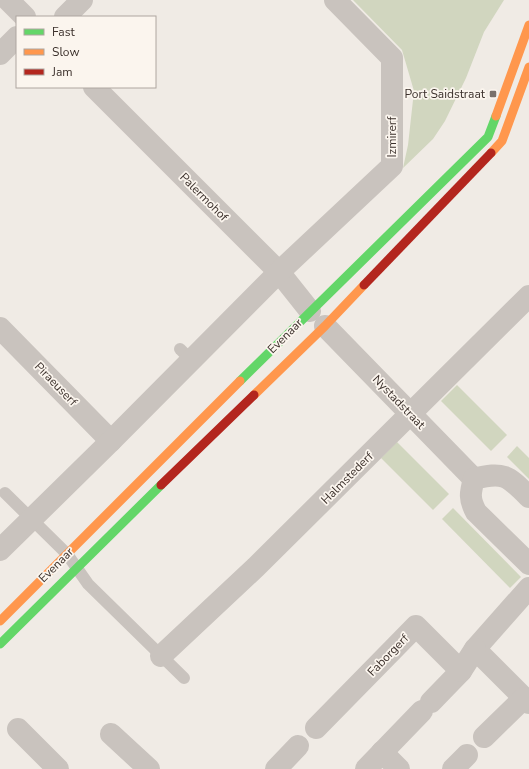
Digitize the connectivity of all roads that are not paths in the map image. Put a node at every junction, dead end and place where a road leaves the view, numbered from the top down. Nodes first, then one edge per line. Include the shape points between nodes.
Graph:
1 (82, 0) edge
2 (335, 0) edge
3 (66, 16) edge
4 (529, 25) edge
5 (16, 38) edge
6 (0, 54) edge
7 (529, 67) edge
8 (95, 88) edge
9 (279, 272) junction
10 (529, 296) edge
11 (318, 318) junction
12 (0, 328) edge
13 (411, 414) junction
14 (111, 441) junction
15 (474, 479) junction
16 (5, 494) dead end
17 (529, 497) edge
18 (32, 519) junction
19 (0, 550) edge
20 (67, 554) junction
21 (529, 564) edge
22 (76, 567) junction
23 (529, 588) edge
24 (0, 621) edge
25 (0, 644) edge
26 (475, 650) junction
27 (161, 656) junction
28 (461, 671) junction
29 (184, 678) dead end
30 (526, 700) edge
31 (316, 728) dead end
32 (18, 729) dead end
33 (112, 734) dead end
34 (484, 737) dead end
35 (298, 746) dead end
36 (382, 752) junction
37 (58, 769) edge
38 (149, 769) edge
39 (276, 769) edge
40 (366, 769) edge
41 (399, 769) edge

1 - 3 street
2 - 9 street, Izmirerf via 392,58 392,166
4 - 11 street, Evenaar via 488,137
5 - 6 street
7 - 11 street, Evenaar via 502,141
8 - 9 street, Palermohof
9 - 11 street, Palermohof
9 - 14 street via 186,355
10 - 13 street, Halmstederf
11 - 13 street, Nystadstraat
11 - 20 street, Evenaar
11 - 22 street, Evenaar
12 - 14 street, Piraeuserf
13 - 15 street, Nystadstraat
13 - 27 street, Halmstederf via 256,567
14 - 18 street
15 - 17 street via 504,476 512,480
15 - 21 street via 470,493 476,512
16 - 18 lane
18 - 19 street
18 - 20 lane
20 - 22 lane
20 - 24 street, Evenaar
22 - 25 street, Evenaar
22 - 27 lane via 88,584
23 - 26 street
26 - 28 street
26 - 30 street
27 - 29 lane
28 - 31 street, Faborgerf via 416,626
28 - 36 street
30 - 34 street
32 - 37 street
33 - 38 street
35 - 39 street
36 - 40 street
36 - 41 street

